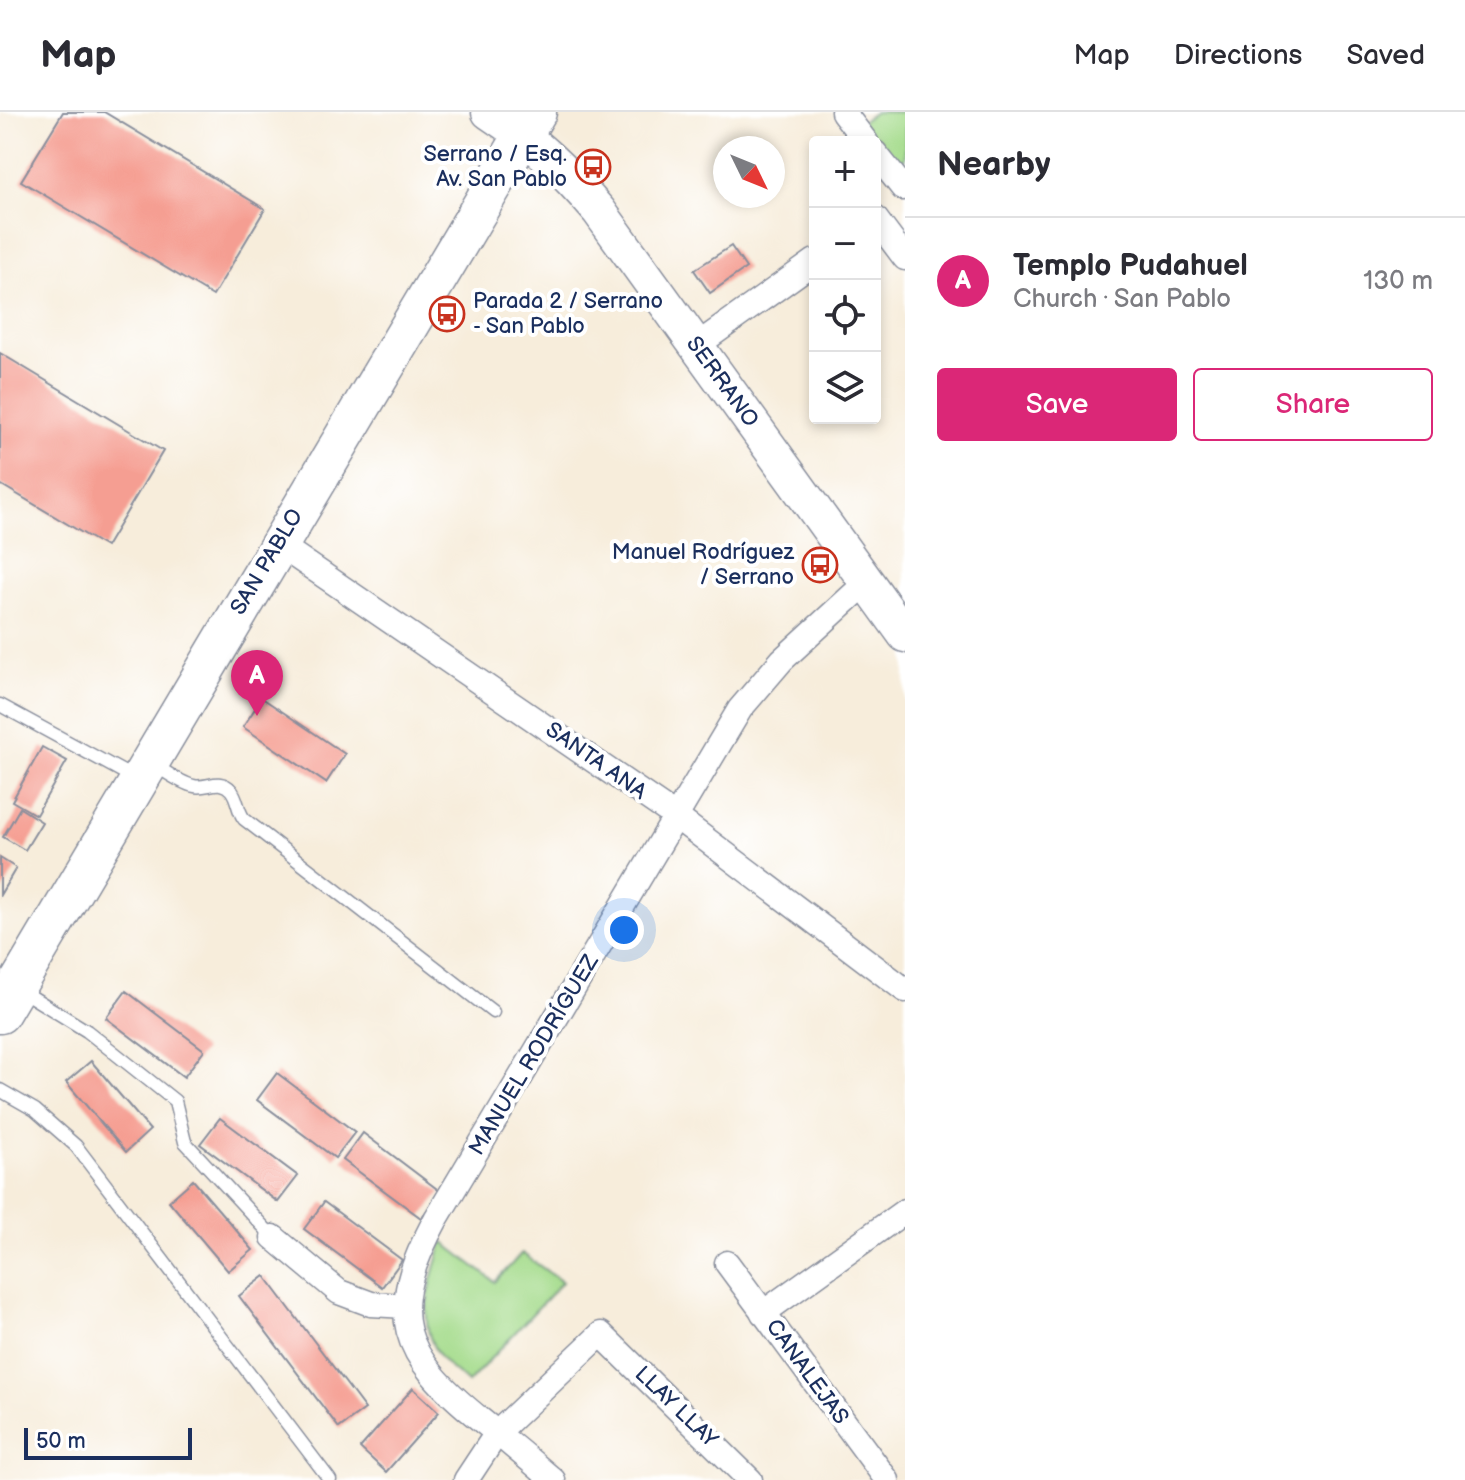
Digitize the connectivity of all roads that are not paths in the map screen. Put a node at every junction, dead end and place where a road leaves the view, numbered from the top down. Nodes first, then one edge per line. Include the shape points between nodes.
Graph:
1 (489, 112) edge
2 (843, 112) edge
3 (531, 123) edge
4 (861, 136) edge
5 (881, 160) edge
6 (904, 187) edge
7 (881, 211) edge
8 (881, 225) edge
9 (905, 258) edge
10 (809, 265) edge
11 (696, 346) junction
12 (278, 544) junction
13 (867, 582) junction
14 (905, 635) edge
15 (0, 705) edge
16 (144, 771) junction
17 (675, 816) junction
18 (905, 990) edge
19 (5, 1003) edge
20 (493, 1012) dead end
21 (0, 1090) edge
22 (903, 1218) edge
23 (273, 1237) joint
24 (727, 1263) dead end
25 (406, 1306) junction
26 (763, 1313) junction
27 (497, 1433) junction
28 (330, 1480) edge
29 (466, 1480) edge
30 (553, 1480) edge
31 (750, 1480) edge
32 (887, 1480) edge

1 - 3 main road, SERRANO
2 - 4 street
3 - 11 main road, SERRANO
3 - 12 main road, SAN PABLO
5 - 6 street
6 - 7 street
8 - 9 street
10 - 11 street
11 - 13 main road, SERRANO
12 - 16 main road, SAN PABLO
12 - 17 street, SANTA ANA
13 - 14 main road, SERRANO
13 - 17 street, MANUEL RODRÍGUEZ via 753,691
15 - 16 lane
16 - 19 main road, SAN PABLO
16 - 20 lane via 202,787 227,786 244,819
17 - 18 street, SANTA ANA
17 - 25 street, MANUEL RODRÍGUEZ via 425,1239
19 - 23 lane via 87,1031 175,1101 185,1142
21 - 28 lane via 35,1110 76,1146
22 - 26 street
23 - 25 street via 339,1292 371,1304
24 - 26 street, CANALEJAS
25 - 27 street via 413,1344 428,1371
26 - 32 street, CANALEJAS
27 - 29 street
27 - 30 street
27 - 31 street, LLAY LLAY via 601,1334

